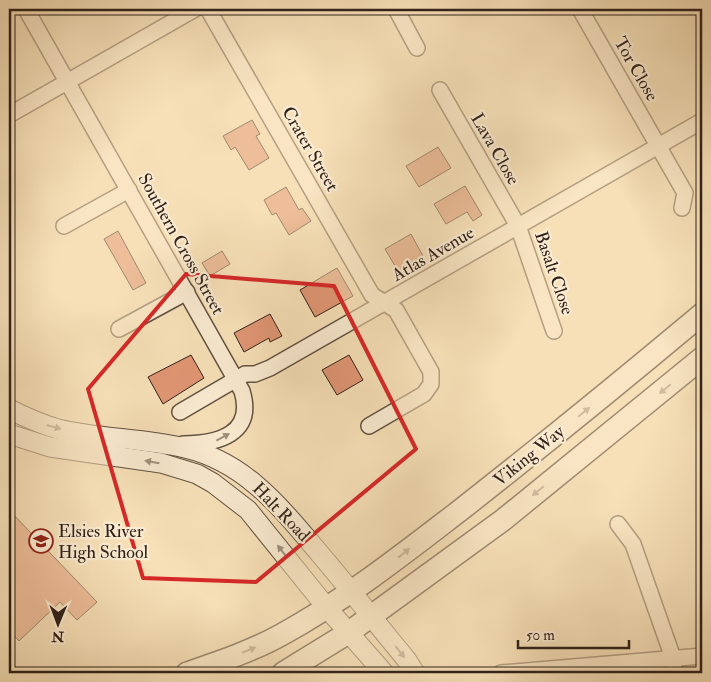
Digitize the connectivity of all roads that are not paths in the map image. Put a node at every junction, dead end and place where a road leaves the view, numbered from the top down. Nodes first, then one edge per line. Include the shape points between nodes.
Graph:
1 (26, 9) edge
2 (195, 9) edge
3 (208, 9) edge
4 (396, 9) edge
5 (580, 9) edge
6 (417, 48) dead end
7 (68, 81) junction
8 (440, 90) dead end
9 (9, 115) edge
10 (702, 121) edge
11 (658, 146) junction
12 (129, 190) junction
13 (682, 208) dead end
14 (64, 226) dead end
15 (518, 226) junction
16 (187, 292) junction
17 (384, 303) junction
18 (702, 314) edge
19 (119, 329) dead end
20 (554, 331) dead end
21 (702, 358) edge
22 (236, 379) junction
23 (9, 409) edge
24 (180, 412) dead end
25 (369, 426) dead end
26 (9, 434) edge
27 (158, 444) junction
28 (618, 524) dead end
29 (351, 591) junction
30 (327, 608) junction
31 (371, 616) junction
32 (348, 633) junction
33 (702, 656) edge
34 (674, 666) edge
35 (187, 673) edge
36 (283, 673) edge
37 (384, 673) edge
38 (415, 673) edge
39 (508, 673) edge

1 - 7 street, Southern Cross Street
2 - 7 street
3 - 17 street, Crater Street via 372,295
4 - 6 street
5 - 11 street, Tor Close
7 - 9 street
7 - 12 street, Southern Cross Street
8 - 15 street, Lava Close
10 - 11 street, Atlas Avenue
11 - 13 street, Tor Close via 685,193
11 - 15 street, Atlas Avenue
12 - 14 street
12 - 16 street, Southern Cross Street
15 - 17 street, Atlas Avenue
15 - 20 street, Basalt Close
16 - 19 street
16 - 22 street, Southern Cross Street
17 - 22 street, Atlas Avenue via 270,368
17 - 25 street, Crater Street via 396,310 432,378 424,394
29 -> 18 main road, Viking Way via 491,486
21 -> 31 main road, Viking Way via 503,520
22 - 24 street, Atlas Avenue
27 -> 22 street, Southern Cross Street via 208,443 223,439 235,430 245,406
23 -> 27 street, Halt Road via 58,429
30 -> 26 street, Halt Road via 248,510 197,474 161,463 50,447
27 - 29 street, Halt Road via 186,448 211,457 254,482 274,500
28 - 34 street via 633,544
29 - 30 main road, Viking Way
29 - 31 street, Halt Road
30 - 32 street, Halt Road
35 -> 30 main road, Viking Way via 258,647
31 - 32 main road, Viking Way
31 -> 38 street, Halt Road
32 - 36 main road, Viking Way
32 - 37 street, Halt Road
33 - 34 street
34 - 39 street

